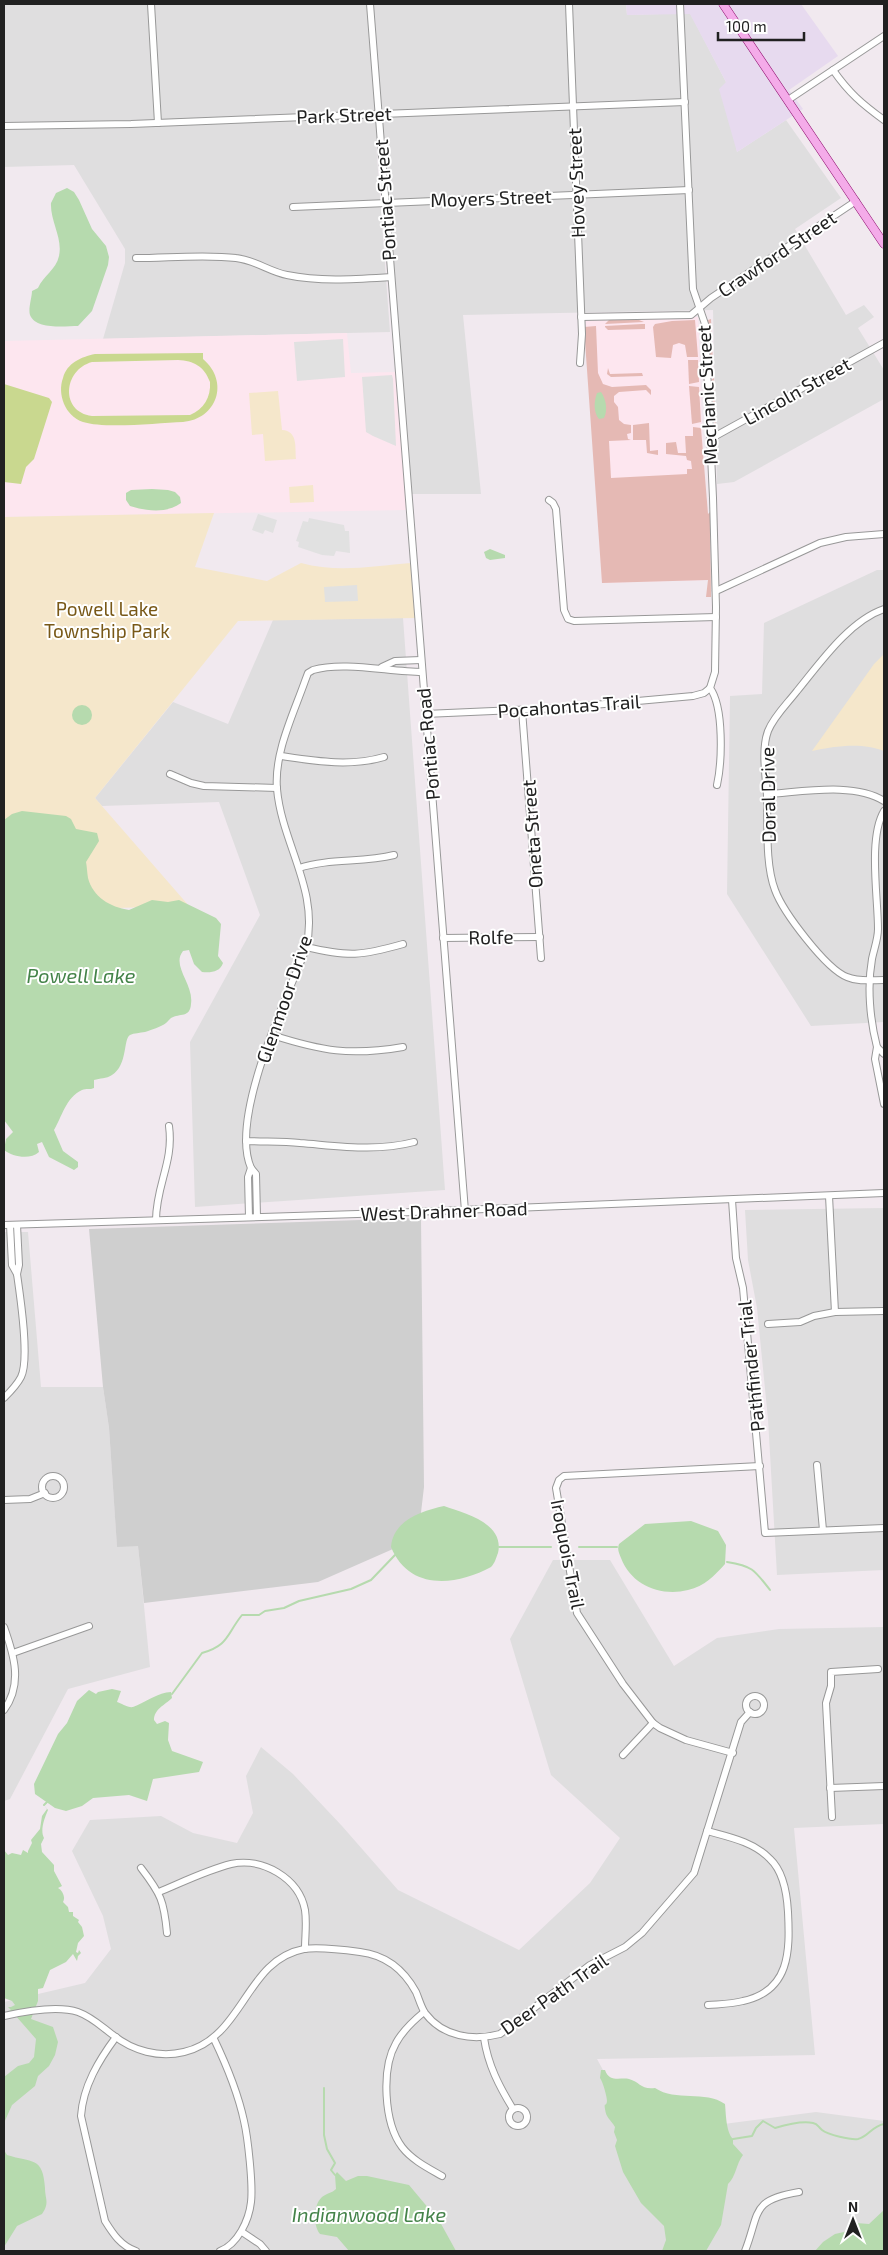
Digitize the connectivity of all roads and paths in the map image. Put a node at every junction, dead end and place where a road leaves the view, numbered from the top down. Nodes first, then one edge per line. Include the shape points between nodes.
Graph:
1 (151, 4) edge
2 (370, 4) edge
3 (570, 4) edge
4 (680, 4) edge
5 (726, 5) edge
6 (884, 36) edge
7 (834, 70) junction
8 (788, 100) junction
9 (685, 102) junction
10 (574, 106) junction
11 (378, 114) junction
12 (884, 120) edge
13 (158, 123) junction
14 (4, 126) edge
15 (689, 190) junction
16 (576, 195) junction
17 (856, 201) junction
18 (385, 202) junction
19 (293, 207) dead end
20 (884, 244) edge
21 (136, 258) dead end
22 (391, 277) junction
23 (700, 307) junction
24 (581, 318) junction
25 (884, 343) edge
26 (580, 362) dead end
27 (710, 439) junction
28 (549, 500) dead end
29 (884, 534) edge
30 (716, 591) junction
31 (884, 609) edge
32 (716, 617) junction
33 (421, 660) junction
34 (382, 667) junction
35 (422, 672) junction
36 (710, 688) junction
37 (522, 710) junction
38 (425, 714) junction
39 (280, 756) junction
40 (384, 757) dead end
41 (170, 774) dead end
42 (717, 785) dead end
43 (277, 788) junction
44 (767, 794) junction
45 (884, 801) edge
46 (884, 811) edge
47 (394, 855) dead end
48 (298, 868) junction
49 (540, 936) junction
50 (443, 938) junction
51 (403, 944) dead end
52 (306, 947) junction
53 (541, 958) dead end
54 (871, 980) junction
55 (884, 980) edge
56 (272, 1035) junction
57 (403, 1047) dead end
58 (876, 1047) junction
59 (884, 1054) edge
60 (884, 1104) edge
61 (169, 1126) dead end
62 (246, 1142) junction
63 (414, 1142) dead end
64 (251, 1168) junction
65 (884, 1193) edge
66 (829, 1196) junction
67 (732, 1200) junction
68 (464, 1211) junction
69 (257, 1216) junction
70 (250, 1217) junction
71 (156, 1220) junction
72 (10, 1225) edge
73 (884, 1311) edge
74 (835, 1312) junction
75 (768, 1324) dead end
76 (4, 1398) edge
77 (817, 1465) dead end
78 (760, 1466) junction
79 (45, 1494) dead end
80 (4, 1500) edge
81 (884, 1528) edge
82 (822, 1530) junction
83 (89, 1626) dead end
84 (4, 1627) edge
85 (13, 1653) junction
86 (878, 1669) dead end
87 (4, 1710) edge
88 (750, 1712) dead end
89 (653, 1723) junction
90 (733, 1753) junction
91 (623, 1755) dead end
92 (884, 1786) edge
93 (830, 1788) junction
94 (832, 1817) dead end
95 (707, 1831) junction
96 (141, 1868) dead end
97 (159, 1892) junction
98 (167, 1933) dead end
99 (305, 1949) junction
100 (708, 2005) dead end
101 (424, 2012) junction
102 (6, 2016) edge
103 (116, 2037) junction
104 (214, 2038) junction
105 (484, 2038) junction
106 (513, 2109) dead end
107 (442, 2176) dead end
108 (799, 2192) dead end
109 (242, 2232) junction
110 (136, 2251) edge
111 (220, 2251) edge
112 (266, 2251) edge
113 (745, 2251) edge

1 - 13 street
2 - 11 street, Pontiac Street
3 - 10 street, Hovey Street
4 - 9 street, Mechanic Street
5 - 8 main road
6 - 7 street
7 - 8 street
7 - 12 street via 857,101
8 - 17 main road
9 - 10 street, Park Street
9 - 15 street, Mechanic Street
10 - 11 street, Park Street
10 - 16 street, Hovey Street
11 - 13 street, Park Street
11 - 18 street, Pontiac Street
13 - 14 street, Park Street
15 - 16 street, Moyers Street
15 - 23 street, Mechanic Street via 693,289
16 - 18 street, Moyers Street
16 - 24 street, Hovey Street
17 - 20 main road
17 - 23 street, Crawford Street
18 - 19 street, Moyers Street
18 - 22 street, Pontiac Street
21 - 22 street via 229,257 253,261 292,276
22 - 33 street, Pontiac Road
23 - 24 street, Crawford Street via 691,315
23 - 27 street, Mechanic Street via 705,324
24 - 26 street, Hovey Street
25 - 27 street, Lincoln Street
27 - 30 street, Mechanic Street
28 - 32 street via 556,509 564,610 570,620
29 - 30 street via 820,543
30 - 32 street, Mechanic Street
31 - 44 street, Doral Drive via 874,612 822,659 778,714 768,731 766,744
32 - 36 street, Mechanic Street via 715,672
33 - 34 street, Glenmoor Drive via 395,661
33 - 35 street, Pontiac Road
34 - 35 street, Glenmoor Drive via 395,672
34 - 39 street, Glenmoor Drive via 318,668 308,673
35 - 38 street, Pontiac Road
36 - 37 street, Pocahontas Trail via 693,696
36 - 42 street via 717,698 720,715
37 - 38 street, Pocahontas Trail
37 - 49 street, Oneta Street
38 - 50 street, Pontiac Road
39 - 40 street via 341,763 367,762
39 - 43 street, Glenmoor Drive
41 - 43 street via 204,786
43 - 48 street, Glenmoor Drive via 283,821
44 - 45 street via 847,790 862,791
44 - 54 street, Doral Drive via 770,866 775,891 828,965 847,978
46 - 54 street via 877,826 878,932
47 - 48 street via 373,860 327,861
48 - 52 street, Glenmoor Drive via 309,904
49 - 50 street, Rolfe
49 - 53 street, Oneta Street
50 - 68 street, Pontiac Road
51 - 52 street via 363,955
52 - 56 street, Glenmoor Drive
54 - 55 street, Doral Drive
54 - 58 street
56 - 57 street via 336,1052
56 - 62 street, Glenmoor Drive via 252,1095
58 - 59 street
58 - 60 street via 875,1059
61 - 71 street via 171,1147 156,1203
62 - 63 street via 368,1148 395,1147
62 - 64 street, Glenmoor Drive
64 - 69 street, Glenmoor Drive via 256,1174
64 - 70 street, Glenmoor Drive via 248,1177
65 - 66 street, West Drahner Road
66 - 67 street, West Drahner Road
66 - 74 street
67 - 68 street, West Drahner Road
67 - 78 street, Pathfinder Trial
68 - 69 street, West Drahner Road
69 - 70 street, West Drahner Road
70 - 71 street, West Drahner Road
71 - 72 street, West Drahner Road
72 - 76 street via 12,1266 17,1274 20,1296 24,1361 22,1376
73 - 74 street
74 - 75 street via 800,1322
77 - 82 street
78 - 82 street, Pathfinder Trial via 765,1533
78 - 89 street, Iroquois Trail via 564,1476 557,1484 577,1613 623,1684
79 - 80 street via 30,1499
81 - 82 street
83 - 85 street
84 - 85 street
85 - 87 street via 15,1682
86 - 93 street via 831,1672 826,1703
88 - 90 street, Deer Path Trail via 742,1722
89 - 90 street, Iroquois Trail via 686,1740
89 - 91 street
90 - 95 street, Deer Path Trail
92 - 93 street
93 - 94 street
95 - 100 street via 757,1848 780,1872 787,1894 789,1952 777,1981 762,1993 744,2001
95 - 105 street, Deer Path Trail via 694,1873 642,1933 625,1947 590,1965 500,2034
96 - 97 street
97 - 98 street via 166,1914
97 - 99 street via 232,1864 246,1862 266,1867 293,1885 301,1897 306,1925
99 - 101 street, Deer Path Trail via 360,1952 385,1958 405,1975
99 - 104 street, Deer Path Trail via 278,1958 268,1967
101 - 105 street, Deer Path Trail via 445,2030 470,2038
101 - 107 street via 395,2044 388,2076 387,2104 390,2124 403,2148
102 - 103 street, Deer Path Trail via 61,2008 89,2017
103 - 104 street, Deer Path Trail via 142,2051 167,2054 184,2052
103 - 110 street via 98,2062 82,2103 81,2116 105,2222 113,2235
104 - 109 street via 244,2121 251,2201
105 - 106 street via 493,2073
108 - 113 street via 776,2197 763,2205 754,2219
109 - 111 street
109 - 112 street

